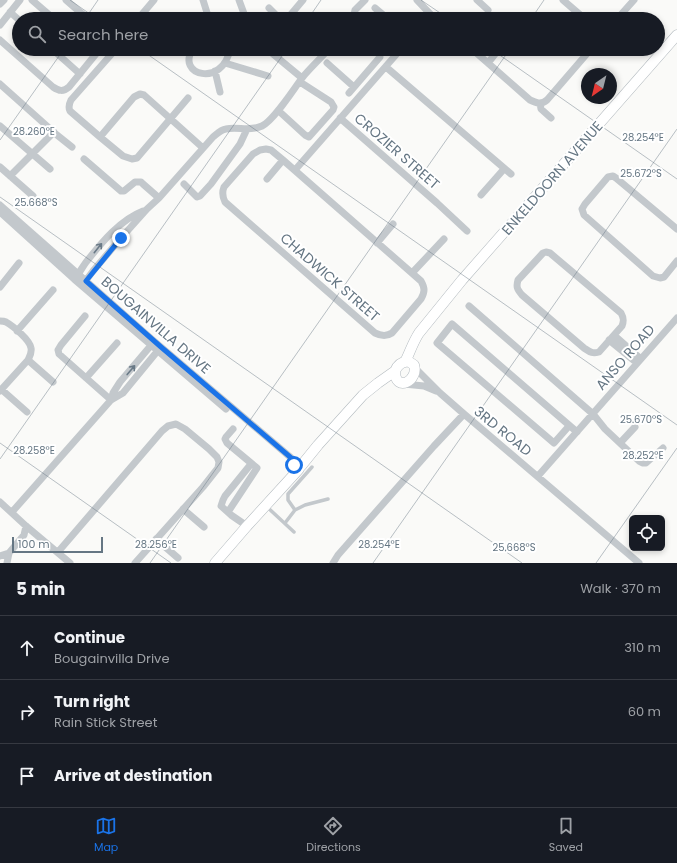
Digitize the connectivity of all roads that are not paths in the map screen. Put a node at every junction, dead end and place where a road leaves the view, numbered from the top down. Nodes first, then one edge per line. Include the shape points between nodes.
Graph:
1 (20, 0) edge
2 (32, 0) edge
3 (66, 0) edge
4 (203, 0) edge
5 (239, 0) edge
6 (303, 0) edge
7 (365, 0) edge
8 (416, 0) edge
9 (477, 0) edge
10 (564, 0) edge
11 (634, 0) edge
12 (149, 2) edge
13 (269, 8) dead end
14 (375, 8) dead end
15 (488, 10) dead end
16 (10, 12) joint
17 (46, 12) edge
18 (80, 12) edge
19 (143, 12) edge
20 (207, 12) edge
21 (243, 12) edge
22 (273, 12) edge
23 (293, 12) edge
24 (355, 12) edge
25 (380, 12) edge
26 (428, 12) edge
27 (577, 12) edge
28 (623, 12) edge
29 (0, 25) edge
30 (677, 35) edge
31 (0, 40) edge
32 (665, 49) edge
33 (12, 51) edge
34 (18, 56) edge
35 (60, 56) edge
36 (95, 56) edge
37 (110, 56) edge
38 (190, 56) edge
39 (228, 56) edge
40 (275, 56) edge
41 (323, 56) edge
42 (380, 56) edge
43 (395, 56) edge
44 (480, 56) edge
45 (494, 56) edge
46 (585, 56) edge
47 (659, 56) edge
48 (225, 62) junction
49 (326, 63) dead end
50 (488, 63) junction
51 (386, 67) junction
52 (215, 71) junction
53 (80, 74) junction
54 (268, 76) dead end
55 (301, 80) junction
56 (0, 84) edge
57 (220, 92) dead end
58 (188, 98) dead end
59 (542, 103) junction
60 (281, 113) dead end
61 (170, 118) junction
62 (340, 118) junction
63 (551, 118) dead end
64 (0, 126) edge
65 (247, 129) junction
66 (54, 132) junction
67 (100, 137) junction
68 (72, 147) dead end
69 (203, 148) junction
70 (32, 154) junction
71 (84, 159) dead end
72 (283, 160) junction
73 (0, 167) edge
74 (50, 169) dead end
75 (504, 169) junction
76 (294, 170) junction
77 (510, 174) dead end
78 (10, 176) junction
79 (267, 180) dead end
80 (184, 184) dead end
81 (481, 195) dead end
82 (33, 196) dead end
83 (159, 198) junction
84 (0, 204) edge
85 (147, 209) junction
86 (0, 212) edge
87 (393, 224) dead end
88 (677, 229) edge
89 (467, 231) dead end
90 (444, 239) dead end
91 (377, 243) junction
92 (19, 264) dead end
93 (676, 265) edge
94 (412, 273) junction
95 (76, 276) junction
96 (84, 283) junction
97 (0, 287) edge
98 (53, 290) dead end
99 (469, 306) dead end
100 (85, 316) dead end
101 (677, 318) edge
102 (0, 320) edge
103 (17, 330) junction
104 (612, 338) junction
105 (117, 343) dead end
106 (152, 344) junction
107 (159, 350) junction
108 (28, 360) junction
109 (639, 361) junction
110 (411, 365) junction
111 (395, 371) junction
112 (86, 378) junction
113 (53, 382) dead end
114 (400, 382) junction
115 (378, 383) junction
116 (1, 390) edge
117 (440, 393) junction
118 (111, 400) junction
119 (28, 412) dead end
120 (464, 414) junction
121 (593, 414) junction
122 (569, 426) junction
123 (635, 427) dead end
124 (233, 429) dead end
125 (576, 432) junction
126 (620, 443) junction
127 (663, 448) dead end
128 (252, 464) junction
129 (299, 466) junction
130 (538, 476) junction
131 (328, 499) dead end
132 (2, 504) edge
133 (265, 505) junction
134 (183, 509) junction
135 (295, 510) junction
136 (12, 512) junction
137 (228, 512) junction
138 (284, 523) junction
139 (26, 526) junction
140 (247, 526) junction
141 (204, 527) dead end
142 (294, 532) dead end
143 (35, 533) junction
144 (22, 538) junction
145 (156, 539) junction
146 (58, 552) junction
147 (9, 553) junction
148 (0, 557) edge
149 (178, 558) dead end
150 (4, 563) edge
151 (7, 563) edge
152 (70, 563) edge
153 (135, 563) edge
154 (214, 563) edge
155 (333, 563) edge
156 (639, 563) edge

1 - 16 street
2 - 17 street
3 - 18 street
4 - 20 street
5 - 21 street
6 - 23 street
7 - 24 street
8 - 26 street
9 - 15 street
10 - 27 street
11 - 28 street
12 - 19 street
13 - 22 street
14 - 25 street
16 - 29 street
30 - 32 street, ENKELDOORN AVENUE
31 - 33 street
34 - 53 street via 56,90 65,90
35 - 53 street
36 - 53 street
37 - 67 street via 71,100 68,108
38 - 52 street via 190,65 196,71 207,74
39 - 48 street
40 - 55 street
41 - 55 street
42 - 49 street via 351,90
43 - 51 street
44 - 50 street
45 - 50 street
46 - 59 street
47 - 110 street, ENKELDOORN AVENUE via 438,309 415,339 410,352
48 - 52 street
48 - 54 street
50 - 59 street via 530,100
51 - 62 street
51 - 75 street
52 - 57 street
55 - 60 street via 331,102 333,110 309,137
55 - 65 street via 264,125
56 - 66 street
58 - 61 street
59 - 63 street via 541,109
61 - 67 street via 135,159 123,156
61 - 67 street via 140,94 134,97
61 - 69 street
62 - 76 street
62 - 89 street, CROZIER STREET
64 - 70 street
65 - 69 street via 227,128
65 - 80 street via 240,144 200,196
66 - 68 street
66 - 70 street
69 - 83 street
70 - 74 street
70 - 78 street
71 - 83 street via 121,191 135,182 141,182
72 - 76 street, CHADWICK STREET
72 - 79 street
72 - 94 street, CHADWICK STREET via 266,149 253,154 224,186 224,202 379,335 392,333 421,299 425,287
73 - 78 street
75 - 77 street
75 - 81 street
76 - 91 street, CHADWICK STREET
78 - 82 street
83 - 85 street
84 - 95 street, BOUGAINVILLA DRIVE
95 -> 85 street via 113,231
85 - 96 street
86 - 95 street, BOUGAINVILLA DRIVE
87 - 91 street
88 - 93 street via 613,176 608,177 582,210 584,215 654,276 664,277
90 - 94 street
91 - 94 street, CHADWICK STREET
92 - 97 street
95 - 96 street, BOUGAINVILLA DRIVE
96 - 106 street, BOUGAINVILLA DRIVE
98 - 103 street
99 - 121 street
100 - 112 street via 58,350 59,354
101 - 109 street, ANSO ROAD
102 - 103 street
103 - 108 street via 32,348
104 - 104 street via 624,321 621,313 550,253 543,253 518,280 517,289 522,295 591,353 599,352
104 - 109 street
105 - 112 street
106 - 107 street, BOUGAINVILLA DRIVE
118 -> 106 street via 120,382
107 - 118 street via 123,393
107 - 129 street, BOUGAINVILLA DRIVE
108 - 113 street
108 - 116 street
109 - 121 street, ANSO ROAD
110 - 111 street, ENKELDOORN AVENUE via 397,366
110 - 114 street, ENKELDOORN AVENUE via 415,372 411,379
110 - 117 street
111 - 114 street via 395,376
111 - 115 street, ENKELDOORN AVENUE
112 - 118 street
114 - 115 street
114 - 117 street via 424,386
115 - 129 street, ENKELDOORN AVENUE via 363,395
116 - 119 street
117 - 120 street
118 - 136 street
120 - 130 street, 3RD ROAD
120 - 155 street, 3RD ROAD
121 - 125 street, ANSO ROAD
121 - 126 street
122 - 122 street via 452,324 437,343 554,443
122 - 125 street
123 - 126 street
124 - 128 street via 226,436 227,443
125 - 130 street, ANSO ROAD
126 - 127 street via 643,463
128 - 137 street via 257,468
128 - 137 street via 223,500 221,506
129 - 133 street, ENKELDOORN AVENUE
129 - 135 lane via 288,494 288,500
130 - 156 street, 3RD ROAD
131 - 135 lane
132 - 136 street
133 - 138 lane
133 - 140 street, ENKELDOORN AVENUE
134 - 141 street
134 - 145 street
134 - 146 street via 216,473 219,462 217,457 186,429 176,424 162,431
135 - 138 lane
136 - 139 street
137 - 140 street
138 - 142 lane
139 - 143 street
139 - 144 street
140 - 154 street, ENKELDOORN AVENUE
143 - 144 street
143 - 146 street
144 - 147 street
145 - 149 street
145 - 153 street
146 - 152 street
147 - 148 street
147 - 151 street
148 - 150 street

